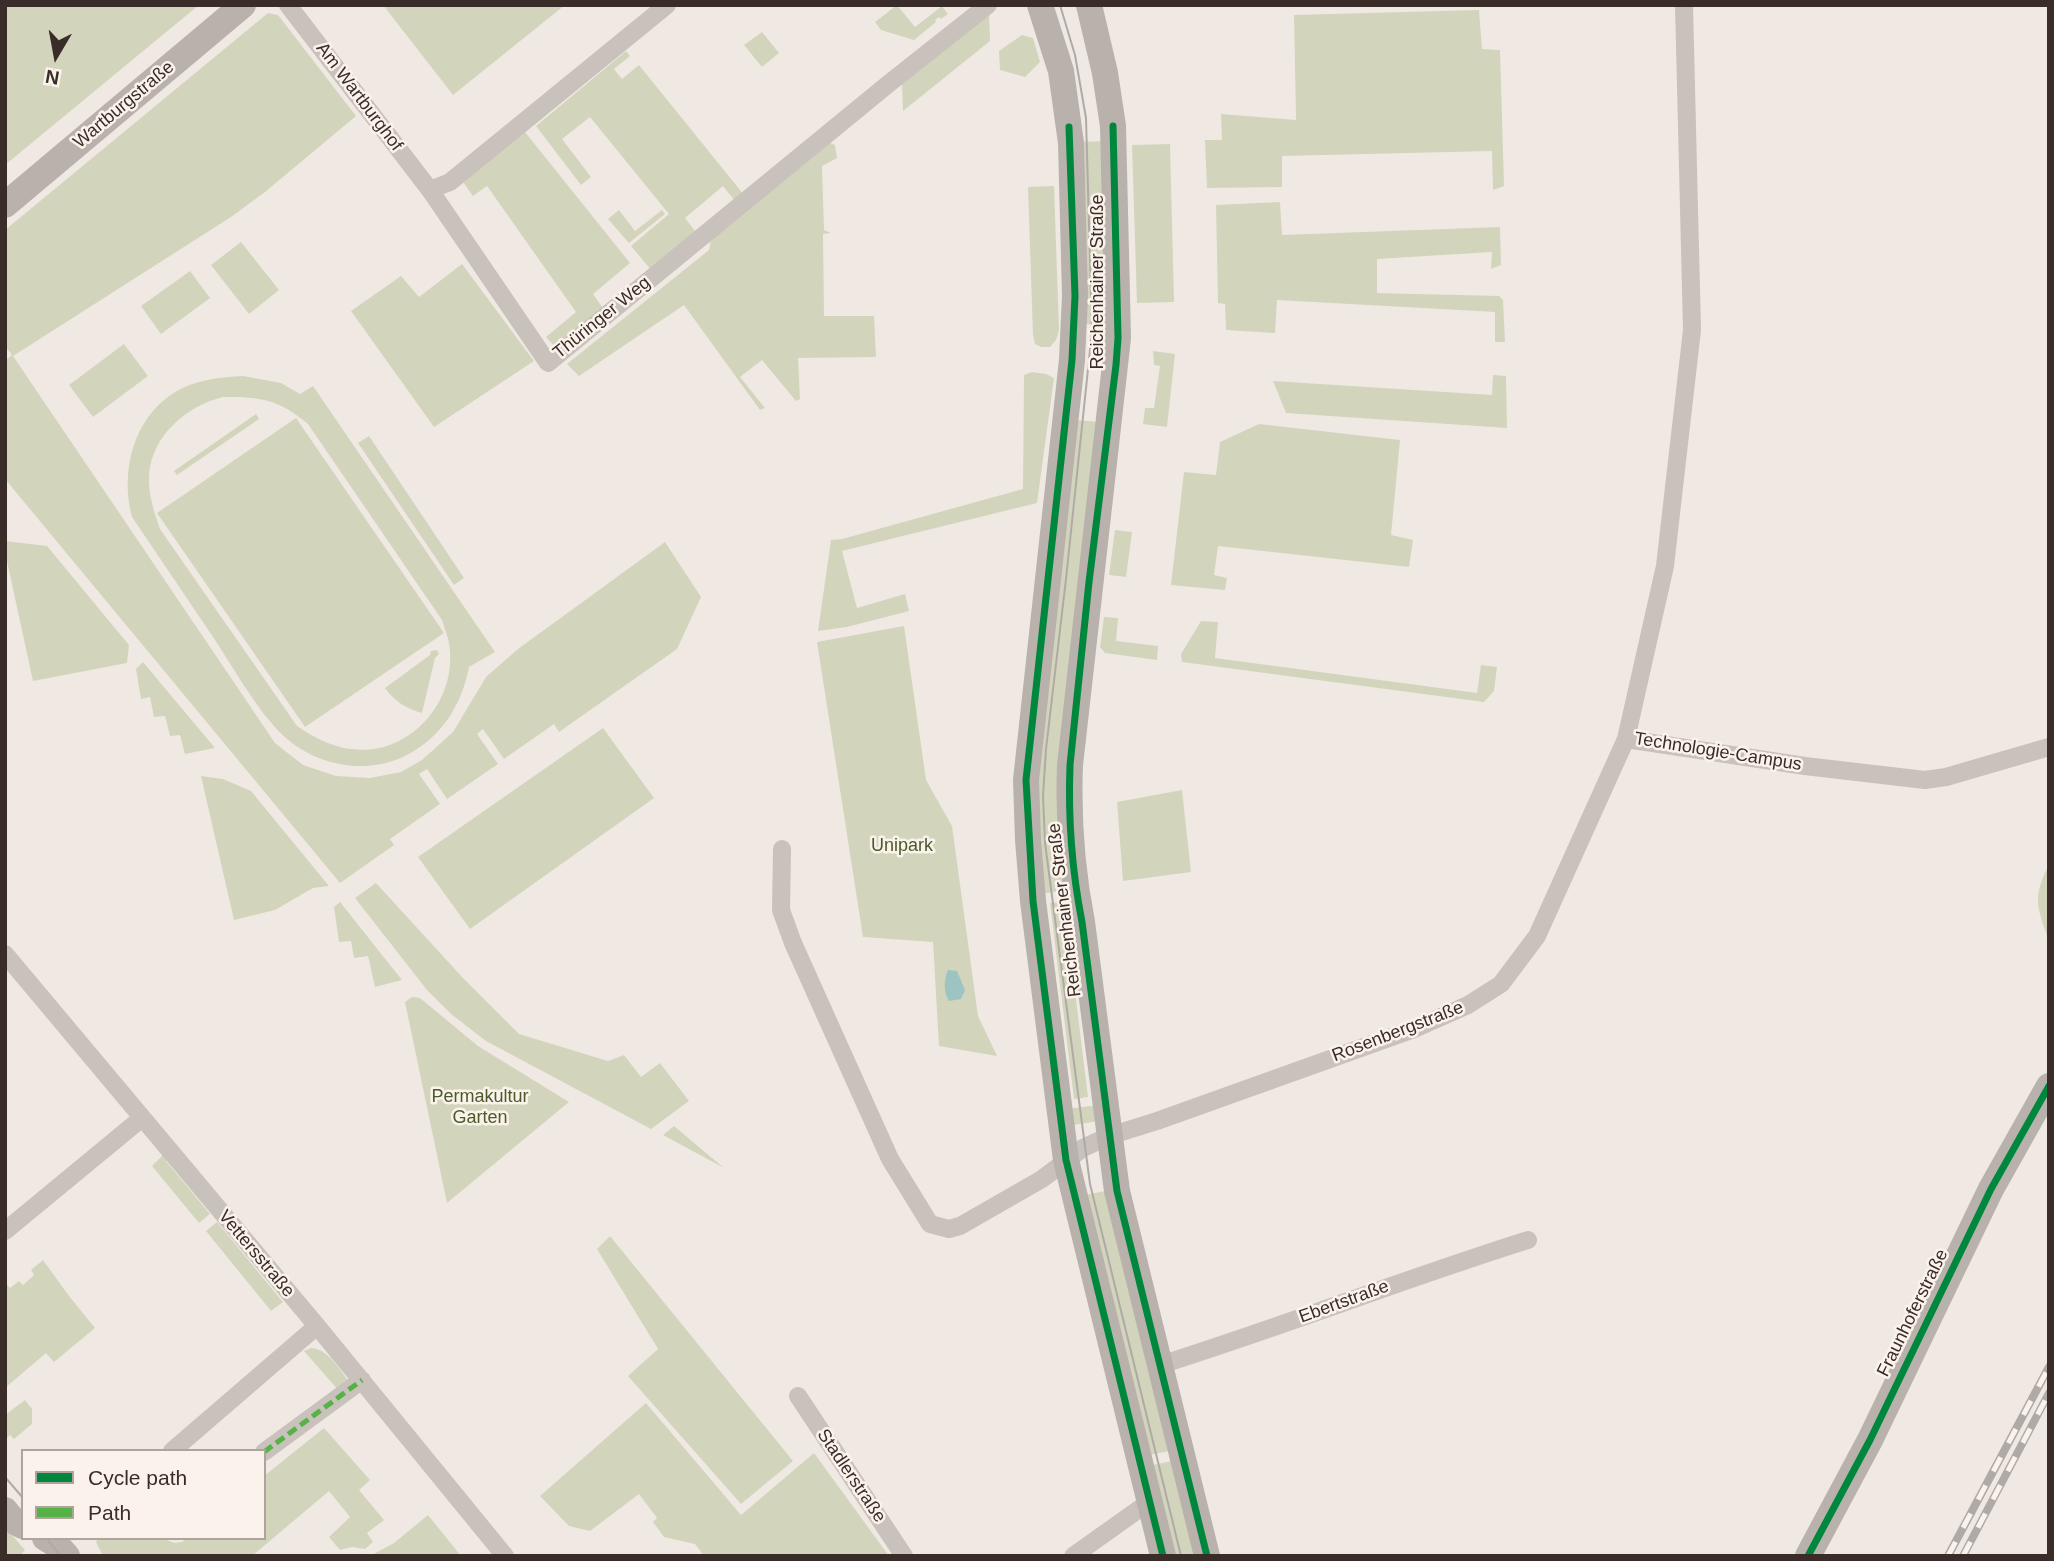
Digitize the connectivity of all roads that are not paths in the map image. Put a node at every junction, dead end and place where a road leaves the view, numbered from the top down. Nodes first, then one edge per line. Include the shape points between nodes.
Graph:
1 (243, 5) edge
2 (288, 5) edge
3 (667, 5) edge
4 (988, 5) edge
5 (1040, 5) edge
6 (1089, 5) edge
7 (1684, 5) edge
8 (430, 190) junction
9 (5, 205) edge
10 (1626, 739) junction
11 (2049, 747) edge
12 (782, 849) dead end
13 (5, 954) edge
14 (2049, 1086) edge
15 (142, 1118) junction
16 (1109, 1136) junction
17 (1066, 1160) junction
18 (5, 1231) edge
19 (1528, 1240) dead end
20 (317, 1326) junction
21 (1160, 1365) junction
22 (362, 1380) junction
23 (798, 1396) dead end
24 (174, 1449) edge
25 (266, 1451) edge
26 (1149, 1502) junction
27 (5, 1510) edge
28 (21, 1525) edge
29 (505, 1556) edge
30 (904, 1556) edge
31 (1073, 1556) edge
32 (1163, 1556) edge
33 (1207, 1556) edge
34 (1808, 1556) edge

1 - 9 street, Wartburgstraße
2 - 8 street, Am Wartburghof
3 - 8 street via 450,181
4 - 8 street, Thüringer Weg via 548,363
5 - 17 street, Reichenhainer Straße via 1065,96 1075,296 1025,798 1033,901
6 - 16 street, Reichenhainer Straße via 1113,125 1118,338 1085,613 1069,798
7 - 10 street, Technologie-Campus via 1692,330 1662,583
10 - 11 street, Technologie-Campus via 1925,780
10 - 16 street, Rosenbergstraße via 1537,936 1501,984 1414,1029
12 - 17 street via 781,910 793,943 890,1159 930,1224 949,1229 960,1226
13 - 15 street, Vettersstraße
14 - 34 street, Fraunhoferstraße via 1991,1189 1870,1440
15 - 18 street
15 - 20 street, Vettersstraße
16 - 17 street, Rosenbergstraße
16 - 21 street, Reichenhainer Straße via 1117,1191
17 - 26 street, Reichenhainer Straße
19 - 21 street, Ebertstraße
20 - 22 street, Vettersstraße
20 - 24 street
21 - 33 street, Reichenhainer Straße
22 - 25 street
22 - 29 street, Vettersstraße
23 - 30 street, Stadlerstraße
26 - 31 street
26 - 32 street, Reichenhainer Straße
27 - 28 street

